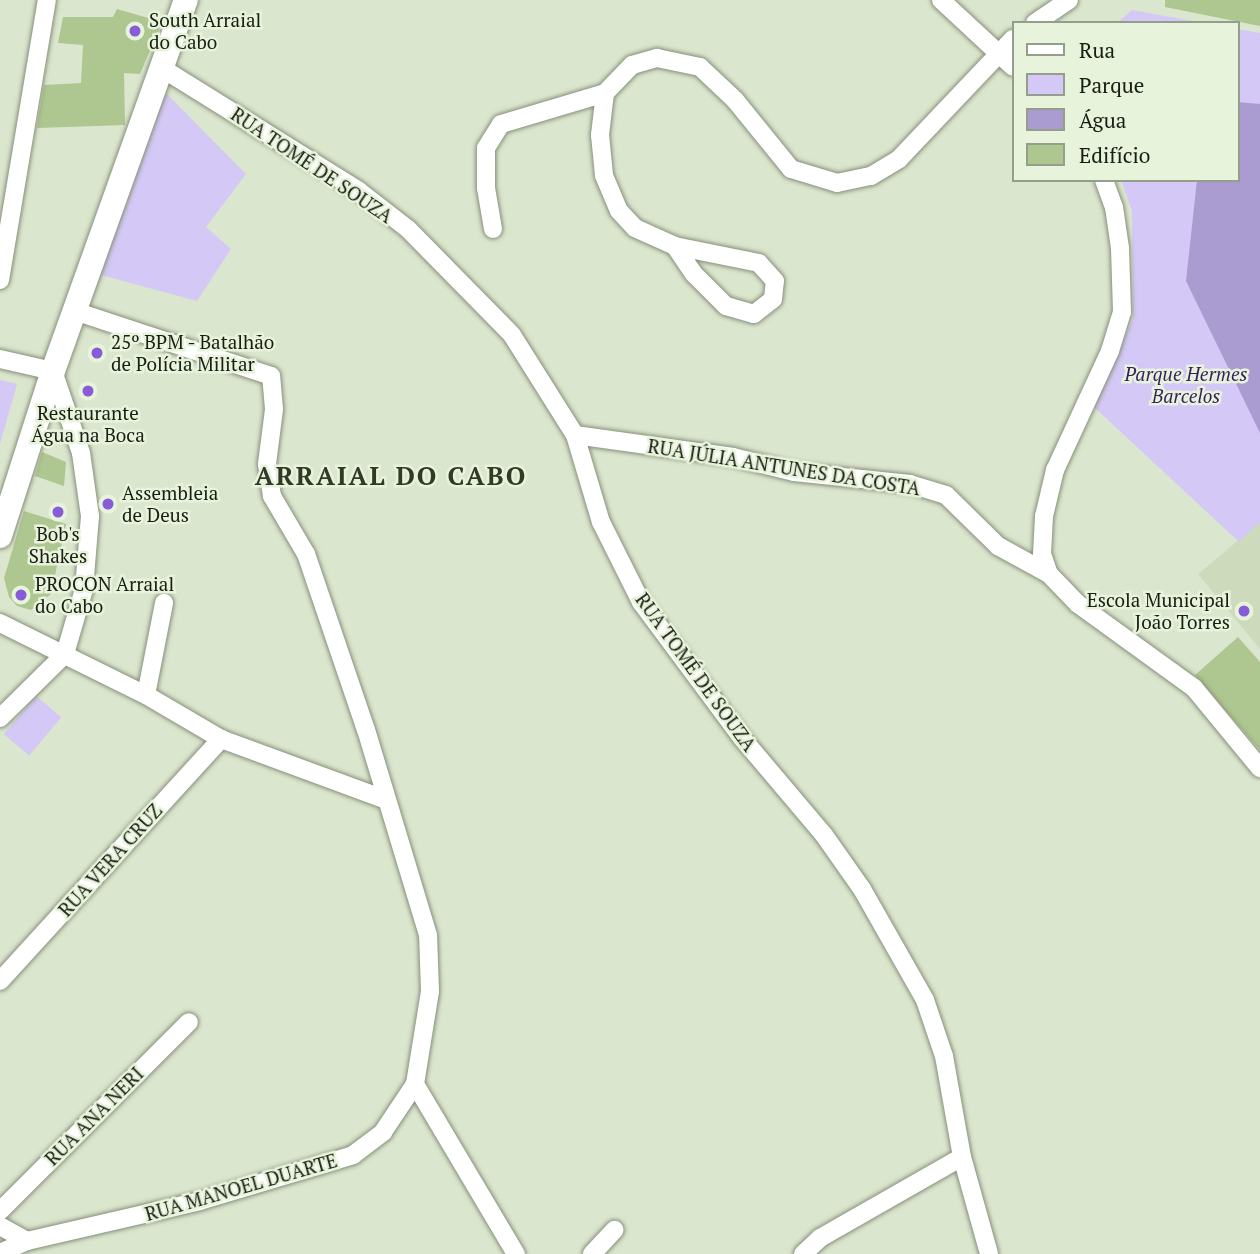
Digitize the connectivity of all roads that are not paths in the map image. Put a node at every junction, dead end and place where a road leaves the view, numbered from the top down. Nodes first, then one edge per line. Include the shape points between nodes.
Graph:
1 (47, 0) edge
2 (186, 0) edge
3 (941, 0) edge
4 (1069, 0) edge
5 (1038, 21) edge
6 (1012, 40) edge
7 (1000, 52) junction
8 (1012, 66) edge
9 (160, 67) junction
10 (605, 93) junction
11 (1105, 182) edge
12 (493, 229) dead end
13 (675, 246) junction
14 (0, 280) edge
15 (75, 311) junction
16 (0, 359) edge
17 (53, 371) junction
18 (575, 435) junction
19 (1, 526) edge
20 (1049, 574) junction
21 (163, 603) dead end
22 (0, 624) edge
23 (65, 654) junction
24 (146, 695) junction
25 (0, 718) edge
26 (221, 739) junction
27 (1260, 768) edge
28 (384, 799) junction
29 (3, 971) edge
30 (189, 1022) dead end
31 (415, 1084) junction
32 (962, 1157) junction
33 (0, 1211) edge
34 (0, 1226) edge
35 (614, 1230) dead end
36 (27, 1241) junction
37 (0, 1253) edge
38 (516, 1254) edge
39 (592, 1254) edge
40 (803, 1254) edge
41 (989, 1254) edge

1 - 14 street
2 - 9 main road
3 - 7 street
4 - 5 street
6 - 7 street
7 - 8 street
7 - 10 street via 899,159 871,176 837,183 791,169 735,100 700,66 657,58 632,65
9 - 15 main road
9 - 18 street, RUA TOMÉ DE SOUZA via 348,184 408,229 512,335
10 - 12 street via 501,124 486,148
10 - 13 street via 600,135 604,175 619,211 635,228
11 - 20 street via 1120,248 1122,312 1110,351 1055,470 1044,516 1042,554
13 - 13 street via 694,274 726,306 754,314 773,299 775,281 759,263
15 - 17 main road
15 - 28 street, RUA MANOEL DUARTE via 271,376 274,409 267,464 272,496 306,554 366,730
16 - 17 street
17 - 19 main road
17 - 23 street via 81,453 90,516 84,589
18 - 20 street, RUA JÚLIA ANTUNES DA COSTA via 733,457 794,472 910,484 946,495 998,546
18 - 32 street, RUA TOMÉ DE SOUZA via 601,522 641,602 742,738 824,835 862,889 925,1000 944,1056
20 - 27 street, RUA JÚLIA ANTUNES DA COSTA via 1078,604 1194,688
21 - 24 street
22 - 23 street
23 - 24 street
23 - 25 street
24 - 26 street
26 - 28 street
26 - 29 street, RUA VERA CRUZ
28 - 31 street, RUA MANOEL DUARTE via 428,935 430,991
30 - 33 street, RUA ANA NERI
31 - 36 street, RUA MANOEL DUARTE via 383,1132 353,1155 200,1201
31 - 38 street
32 - 40 street via 820,1238
32 - 41 street, RUA TOMÉ DE SOUZA
34 - 36 street
35 - 39 street
36 - 37 street, RUA MANOEL DUARTE

